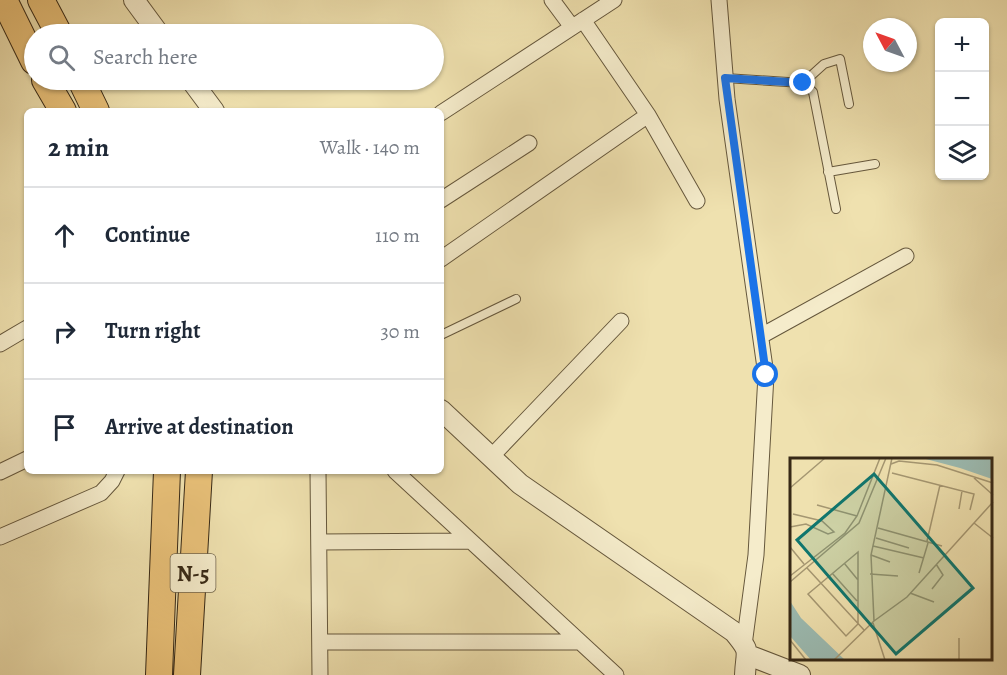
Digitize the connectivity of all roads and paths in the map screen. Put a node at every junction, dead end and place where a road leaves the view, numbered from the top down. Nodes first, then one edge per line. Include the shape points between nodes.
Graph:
1 (41, 0) edge
2 (134, 0) edge
3 (552, 0) edge
4 (614, 0) edge
5 (719, 0) edge
6 (10, 2) edge
7 (53, 24) edge
8 (152, 24) edge
9 (578, 24) junction
10 (24, 37) edge
11 (725, 78) junction
12 (803, 83) junction
13 (51, 90) edge
14 (86, 90) edge
15 (198, 90) edge
16 (849, 104) dead end
17 (61, 108) edge
18 (95, 108) edge
19 (212, 108) edge
20 (444, 111) edge
21 (648, 115) junction
22 (529, 143) dead end
23 (876, 164) dead end
24 (828, 172) junction
25 (444, 198) edge
26 (697, 201) dead end
27 (836, 209) dead end
28 (906, 256) dead end
29 (444, 257) edge
30 (516, 299) dead end
31 (621, 321) dead end
32 (24, 330) edge
33 (444, 334) edge
34 (761, 336) junction
35 (0, 344) edge
36 (444, 413) edge
37 (491, 457) junction
38 (24, 460) edge
39 (0, 472) edge
40 (116, 474) edge
41 (167, 474) edge
42 (199, 474) edge
43 (318, 474) edge
44 (397, 474) edge
45 (0, 537) edge
46 (471, 541) junction
47 (319, 542) junction
48 (320, 642) junction
49 (580, 642) junction
50 (746, 650) junction
51 (159, 675) edge
52 (187, 675) edge
53 (320, 675) edge
54 (616, 675) edge
55 (745, 675) edge
56 (800, 675) edge

1 - 7 highway
2 - 8 street
3 - 9 street
4 - 9 street
5 - 11 street
6 - 10 highway
9 - 20 street
9 - 21 street
11 - 12 lane
11 - 34 street
12 - 16 lane via 824,64 840,59
12 - 24 lane via 813,92
13 - 17 highway
14 - 18 highway
15 - 19 street
21 - 26 street
21 - 29 street
22 - 25 street
23 - 24 lane
24 - 27 lane
28 - 34 street
30 - 33 lane
31 - 37 street
32 - 35 street
34 - 50 street via 766,375 756,555
36 - 37 street
37 - 50 street via 520,484 734,632
38 - 39 street
40 - 45 street via 101,493
41 - 51 highway, N-5
42 - 52 highway, N-5
43 - 47 street
44 - 46 street
46 - 47 street
46 - 49 street
47 - 48 street
48 - 49 street
48 - 53 street
49 - 54 street
50 - 55 street
50 - 56 street

